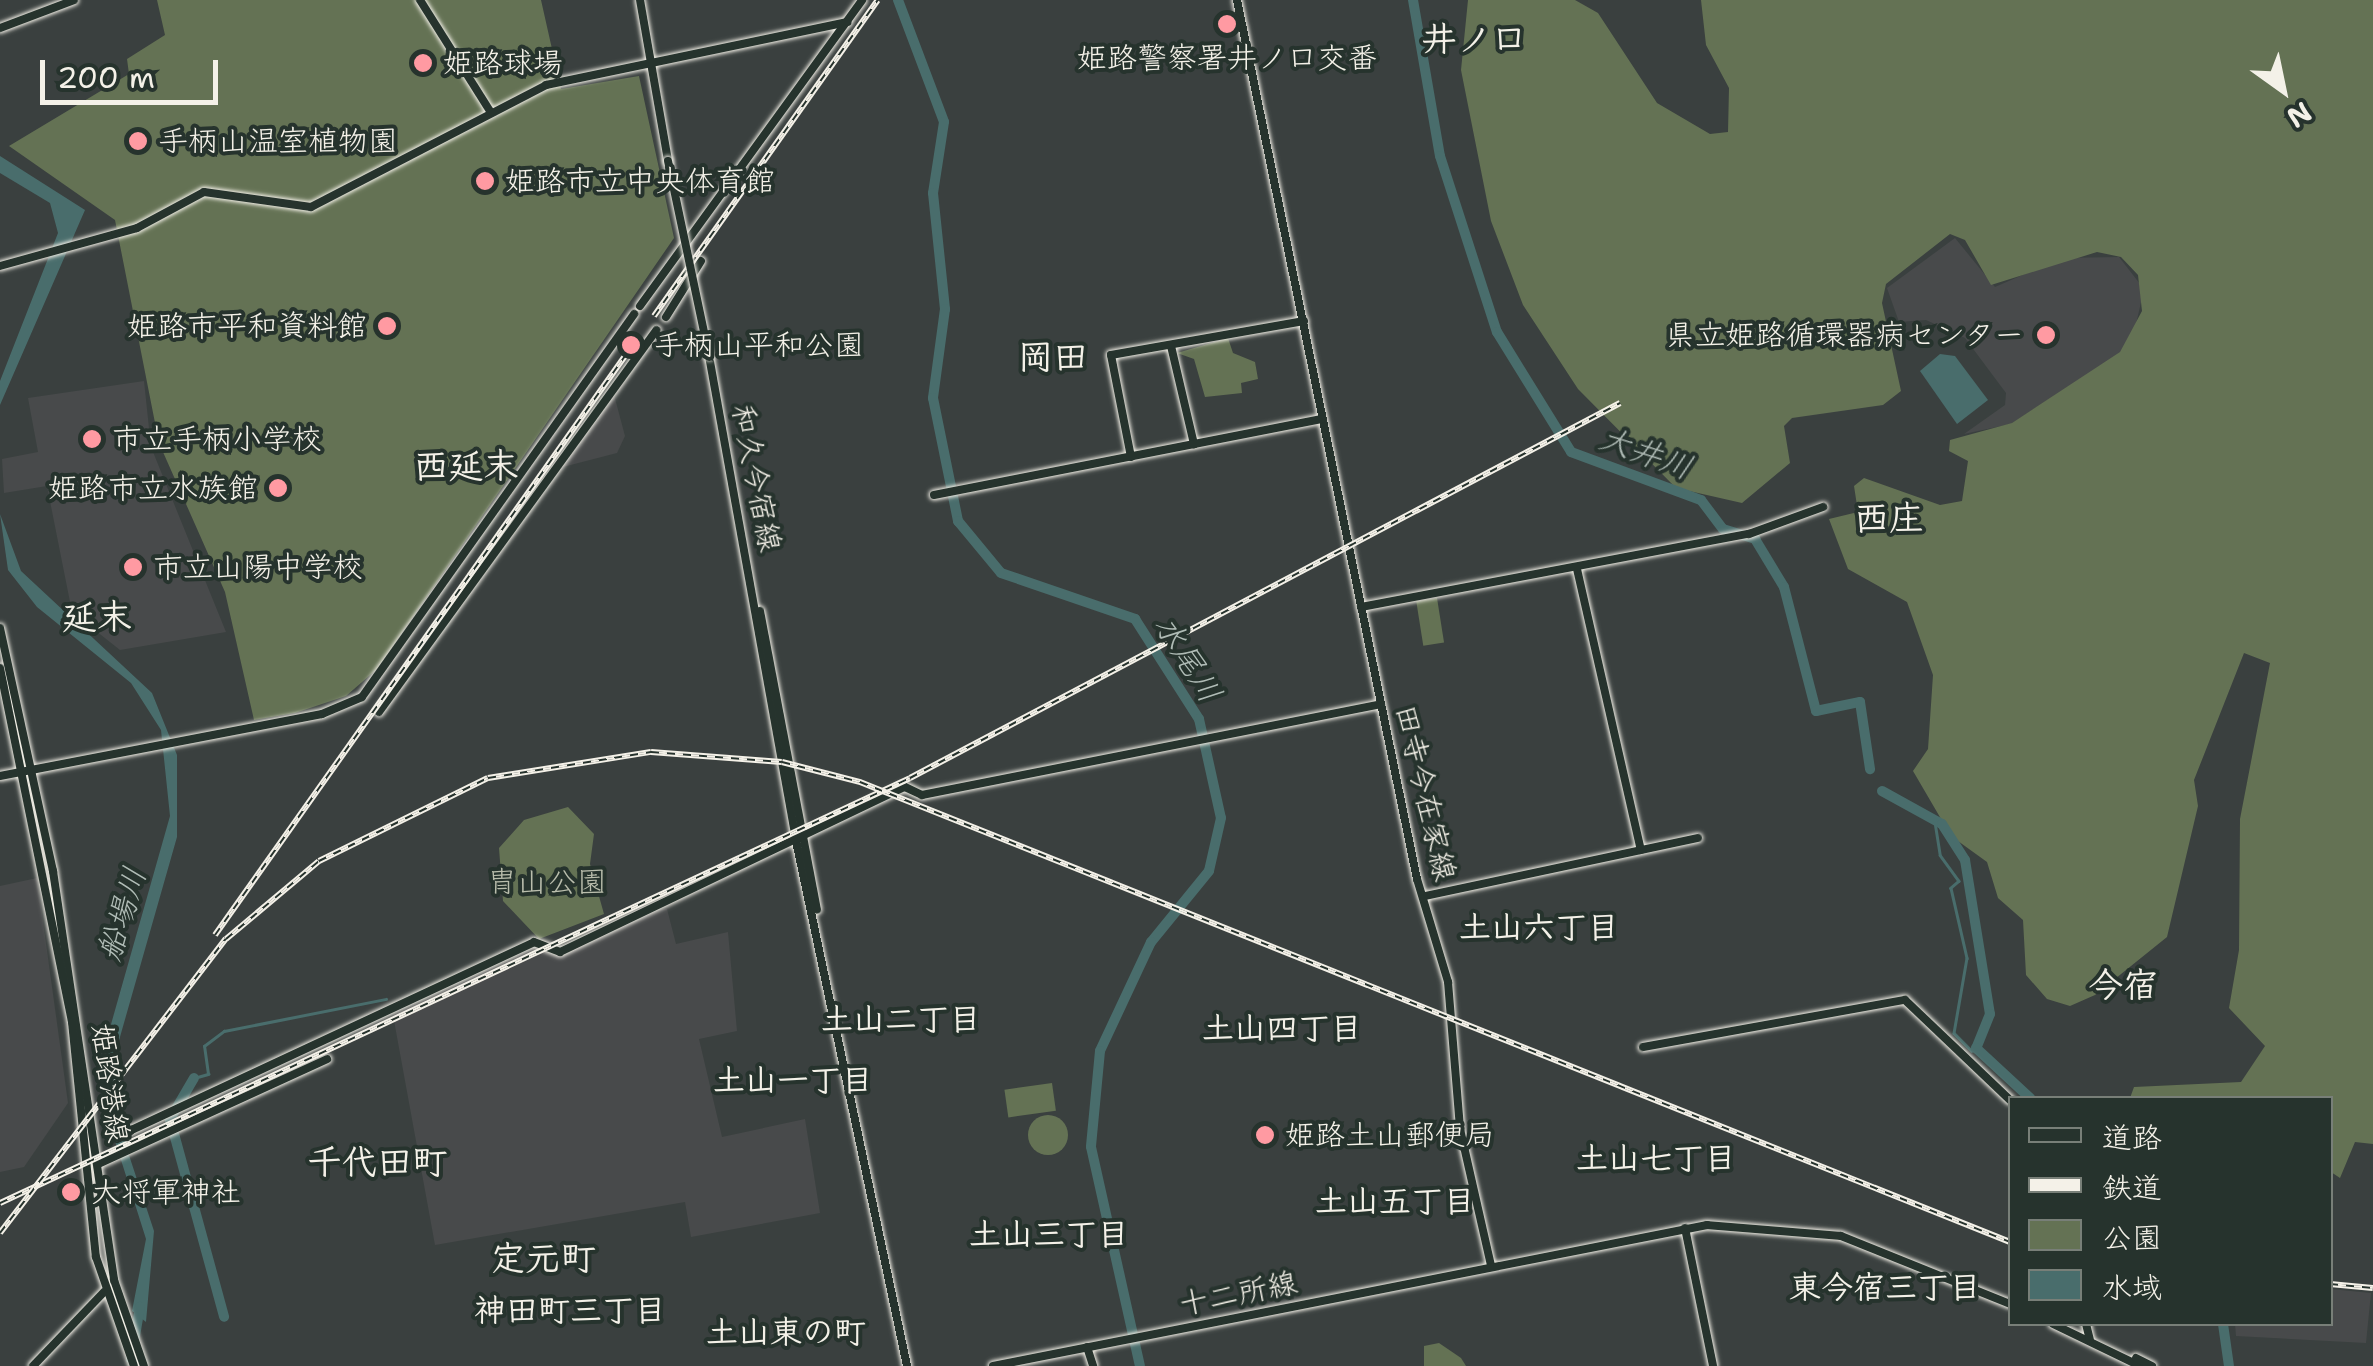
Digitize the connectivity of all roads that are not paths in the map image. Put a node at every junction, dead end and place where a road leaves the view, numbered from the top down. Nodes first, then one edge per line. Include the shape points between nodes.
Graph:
1 (74, 0) edge
2 (420, 0) edge
3 (640, 0) edge
4 (862, 0) edge
5 (1237, 0) edge
6 (846, 22) junction
7 (0, 28) edge
8 (648, 59) junction
9 (490, 110) junction
10 (701, 261) dead end
11 (0, 266) edge
12 (666, 316) dead end
13 (1304, 321) junction
14 (657, 330) dead end
15 (1171, 346) junction
16 (1322, 419) junction
17 (1194, 444) junction
18 (1131, 458) junction
19 (934, 495) dead end
20 (1823, 508) dead end
21 (1577, 569) junction
22 (757, 602) junction
23 (1361, 608) junction
24 (0, 628) edge
25 (0, 668) edge
26 (1381, 704) junction
27 (380, 712) dead end
28 (28, 771) junction
29 (0, 776) edge
30 (808, 835) junction
31 (1698, 838) dead end
32 (796, 841) junction
33 (1641, 850) junction
34 (1424, 896) junction
35 (817, 915) junction
36 (1643, 1047) dead end
37 (327, 1059) dead end
38 (2008, 1098) edge
39 (126, 1133) dead end
40 (98, 1164) junction
41 (1685, 1228) junction
42 (1492, 1266) junction
43 (104, 1292) junction
44 (2008, 1303) edge
45 (2058, 1326) edge
46 (2086, 1326) edge
47 (2090, 1340) junction
48 (1088, 1346) junction
49 (33, 1366) edge
50 (134, 1366) edge
51 (144, 1366) edge
52 (907, 1366) edge
53 (993, 1366) edge
54 (1093, 1366) edge
55 (1713, 1366) edge
56 (2137, 1366) edge
57 (2152, 1366) edge

1 - 7 street
2 - 9 street
3 - 8 street, 和久今宿線
4 - 6 street
5 - 13 street, 田寺今在家線
6 - 8 street
6 - 28 street via 368,692 333,711
8 - 9 street via 560,80
8 - 22 street, 和久今宿線, bridge
9 - 11 street via 311,207 204,192 78,246
10 - 12 street
13 - 15 street
13 - 16 street, 田寺今在家線
14 - 27 street
15 - 17 street
15 - 18 street via 1110,355
16 - 17 street
16 - 23 street, 田寺今在家線
17 - 18 street
18 - 19 street
20 - 21 street via 1749,534
21 - 23 street
21 - 33 street
22 - 30 street, 和久今宿線
22 - 32 street, 和久今宿線
23 - 26 street, 田寺今在家線
24 - 28 street, 姫路港線
25 - 28 street, 姫路港線
26 - 30 street via 1217,742 922,795 905,787
26 - 34 street, 田寺今在家線
28 - 29 street
28 - 40 street, 姫路港線
28 - 43 street, 姫路港線 via 72,1022
30 - 32 street
30 - 35 street, 和久今宿線
31 - 33 street
32 - 35 street, 和久今宿線
32 - 39 street via 560,952 534,942
33 - 34 street
34 - 42 street, 田寺今在家線 via 1448,982 1460,1129
35 - 52 street, 和久今宿線
36 - 38 street via 1904,1000
37 - 40 street
40 - 51 street, 姫路港線 via 114,1280
41 - 42 street
41 - 44 street via 1841,1236
41 - 55 street
42 - 48 street, 十二所線
43 - 49 street
43 - 50 street, 姫路港線
45 - 47 street
46 - 47 street
47 - 56 street
47 - 57 street
48 - 53 street, 十二所線
48 - 54 street

